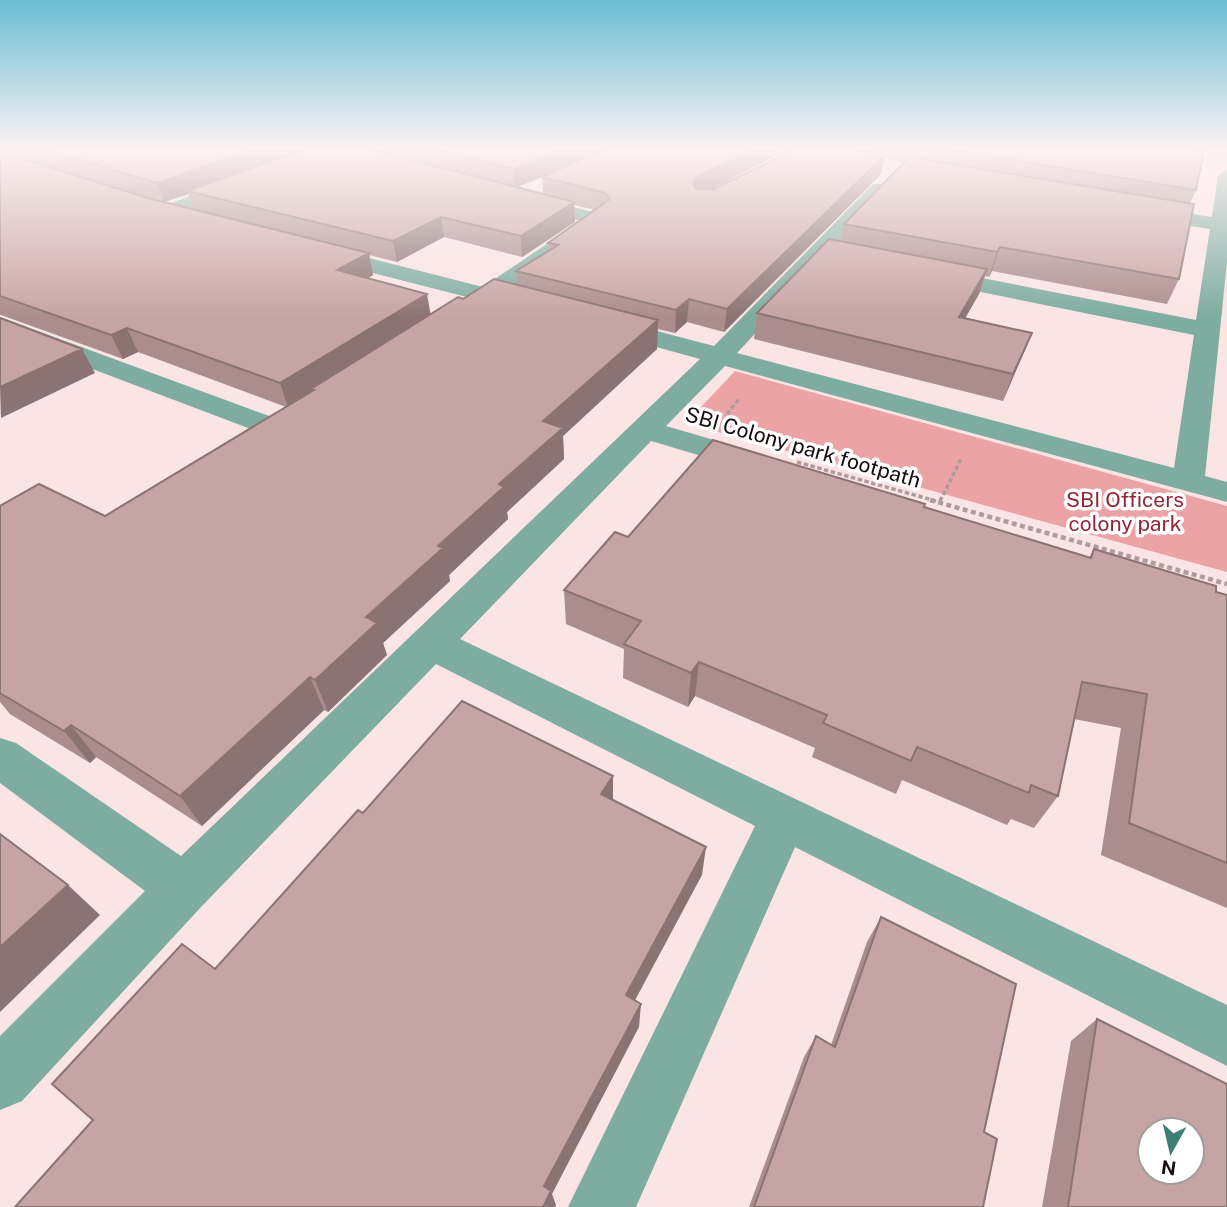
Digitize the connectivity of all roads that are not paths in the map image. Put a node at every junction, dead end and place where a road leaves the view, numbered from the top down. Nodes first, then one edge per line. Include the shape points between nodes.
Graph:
1 (139, 204) edge
2 (185, 204) edge
3 (541, 204) edge
4 (870, 204) edge
5 (1223, 204) edge
6 (1126, 209) edge
7 (163, 212) junction
8 (204, 222) edge
9 (1224, 226) edge
10 (298, 247) edge
11 (911, 271) edge
12 (486, 295) junction
13 (551, 312) edge
14 (452, 318) edge
15 (577, 319) edge
16 (0, 325) edge
17 (1207, 330) junction
18 (720, 355) junction
19 (646, 430) junction
20 (246, 451) edge
21 (788, 466) edge
22 (1188, 481) junction
23 (1227, 492) edge
24 (431, 643) junction
25 (0, 757) edge
26 (785, 818) junction
27 (184, 888) junction
28 (1227, 1036) edge
29 (0, 1079) edge
30 (602, 1207) edge

1 - 7 street
2 - 7 street
3 - 12 street via 597,219
4 - 18 street via 830,255
5 - 9 street
6 - 9 street
7 - 8 street
9 - 17 street
10 - 12 street
11 - 17 street
12 - 13 street
12 - 14 street
15 - 18 street
16 - 20 street via 291,422
17 - 22 street
18 - 19 street
18 - 22 street
19 - 21 street
19 - 24 street
22 - 23 street
24 - 26 street
24 - 27 street
25 - 27 street
26 - 28 street
26 - 30 street
27 - 29 street

